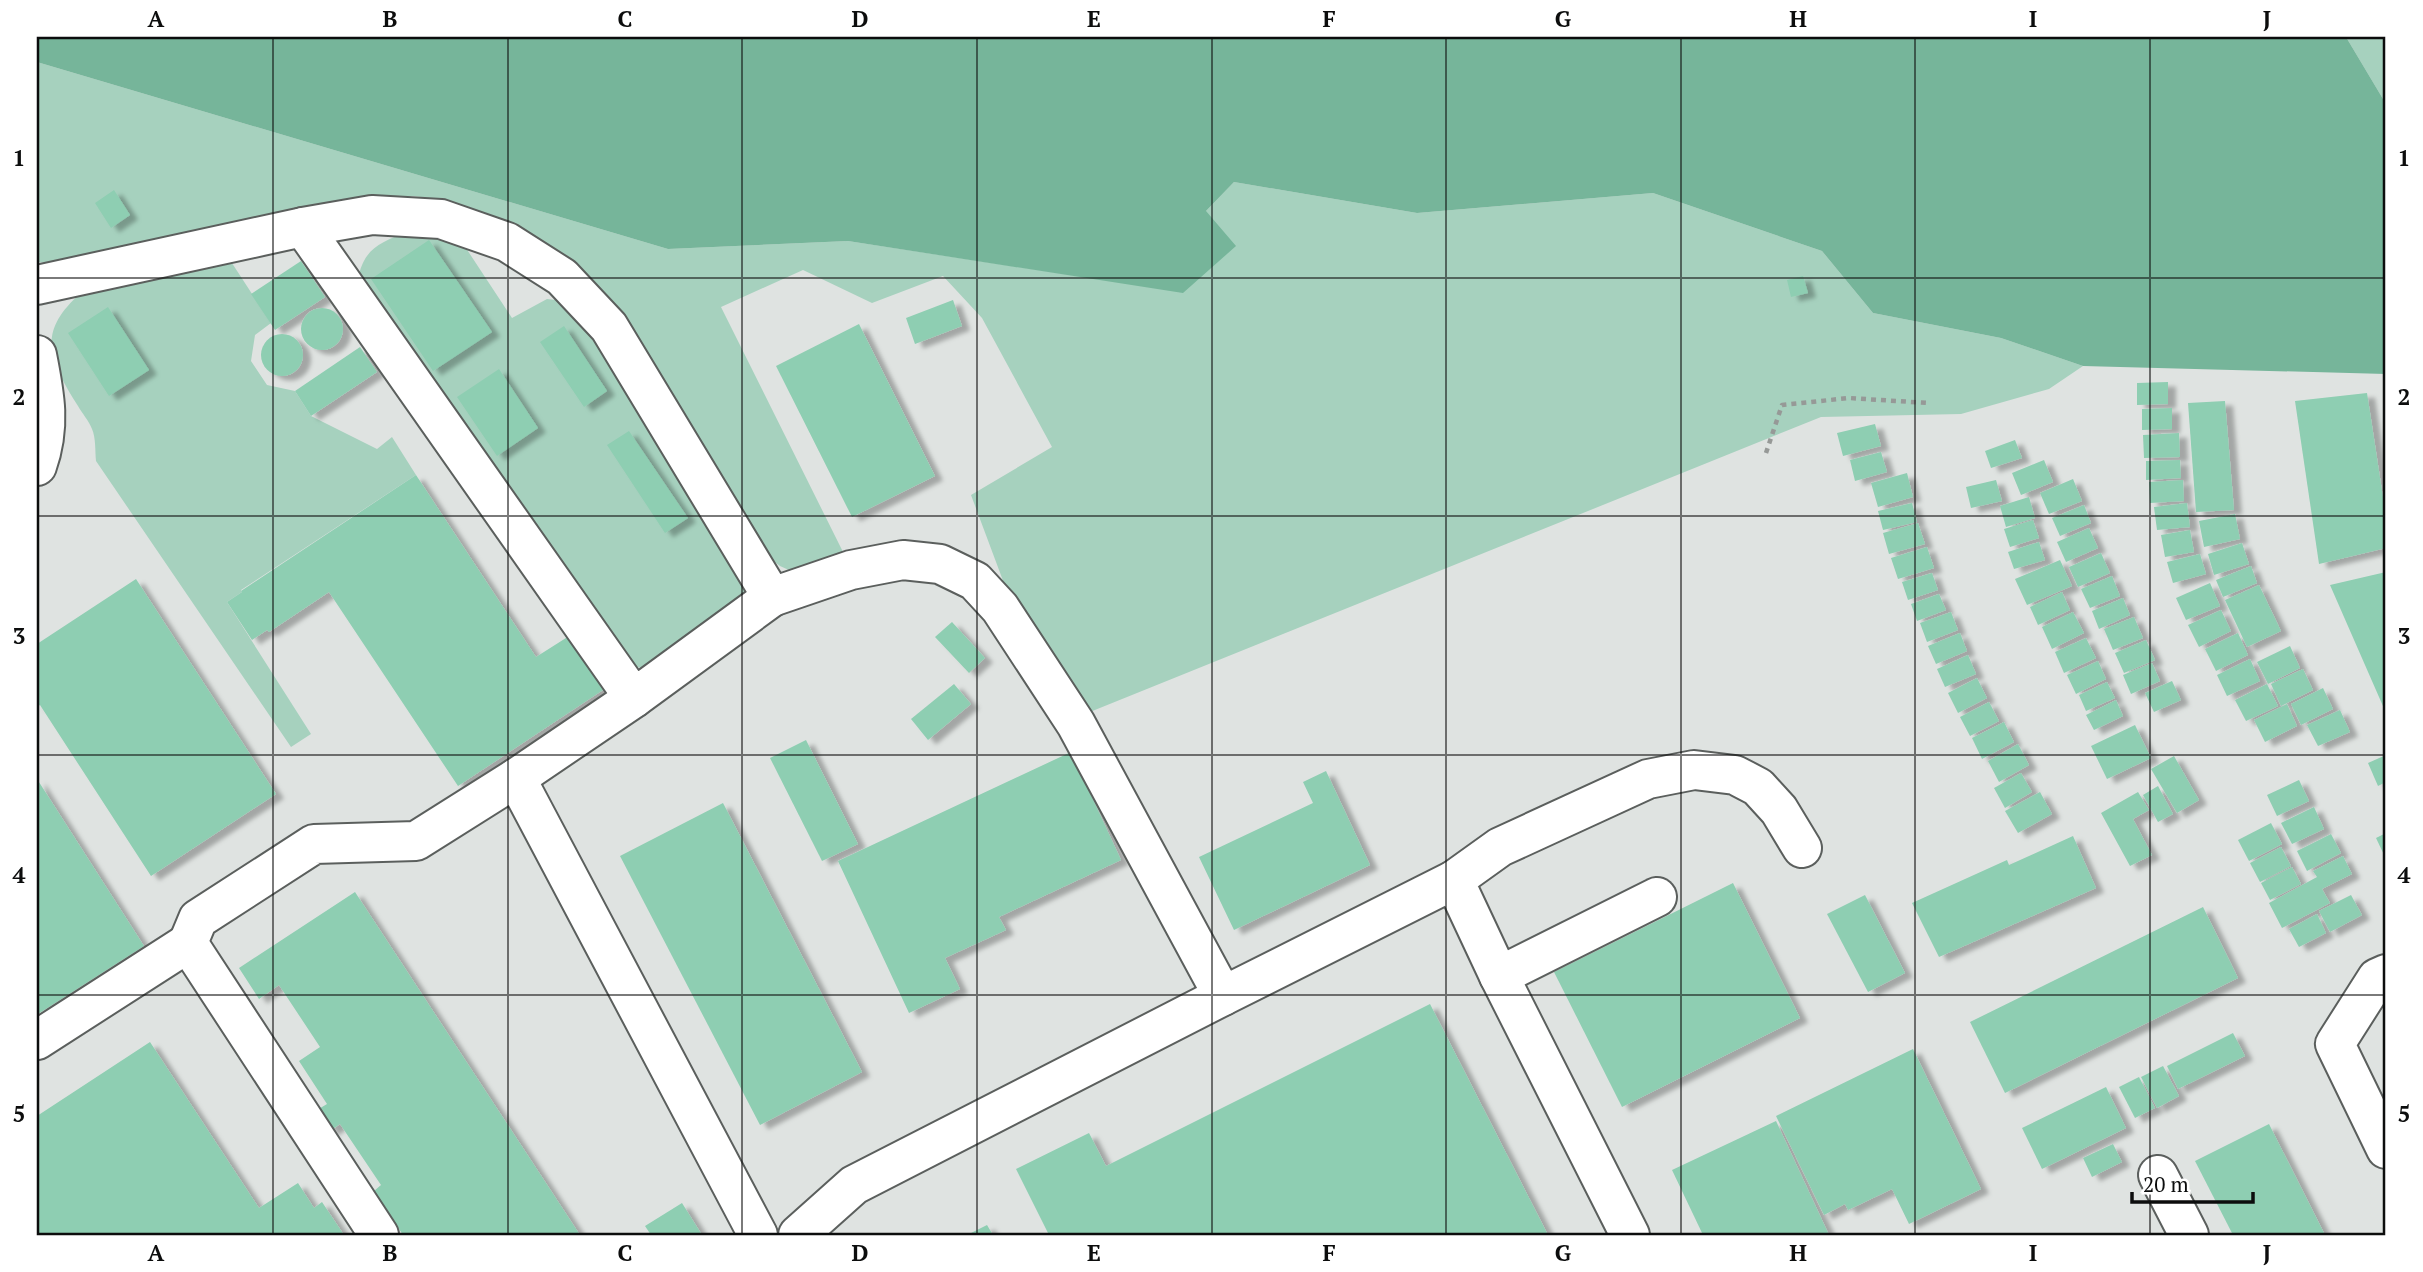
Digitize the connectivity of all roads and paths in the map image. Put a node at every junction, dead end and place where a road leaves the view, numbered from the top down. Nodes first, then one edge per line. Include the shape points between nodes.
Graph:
1 (303, 227) junction
2 (37, 285) edge
3 (37, 355) edge
4 (1928, 403) dead end
5 (1766, 453) dead end
6 (37, 466) edge
7 (772, 597) junction
8 (634, 698) junction
9 (516, 778) junction
10 (1802, 848) dead end
11 (1454, 880) junction
12 (1657, 897) dead end
13 (188, 943) junction
14 (2386, 974) edge
15 (1499, 976) junction
16 (1223, 996) junction
17 (37, 1040) edge
18 (2386, 1149) edge
19 (2158, 1175) dead end
20 (379, 1235) edge
21 (758, 1235) edge
22 (798, 1235) edge
23 (1630, 1235) edge
24 (2189, 1235) edge

1 - 2 lane
1 - 7 lane via 372,215 441,219 507,242 562,277 609,327
1 - 8 lane
3 - 6 lane via 44,393 45,443
4 - 5 path via 1849,398 1782,405
7 - 8 lane
7 - 16 lane via 851,570 903,560 940,564 975,581 1000,608 1076,724
8 - 9 lane
9 - 13 lane via 416,841 314,844 198,919
9 - 21 lane
10 - 11 lane via 1779,810 1758,787 1735,775 1694,770 1648,779 1500,847
11 - 15 lane
11 - 16 lane
12 - 15 lane
13 - 17 lane
13 - 20 lane
14 - 18 lane via 2376,978 2335,1044
15 - 23 lane
16 - 22 lane via 853,1185
19 - 24 lane

